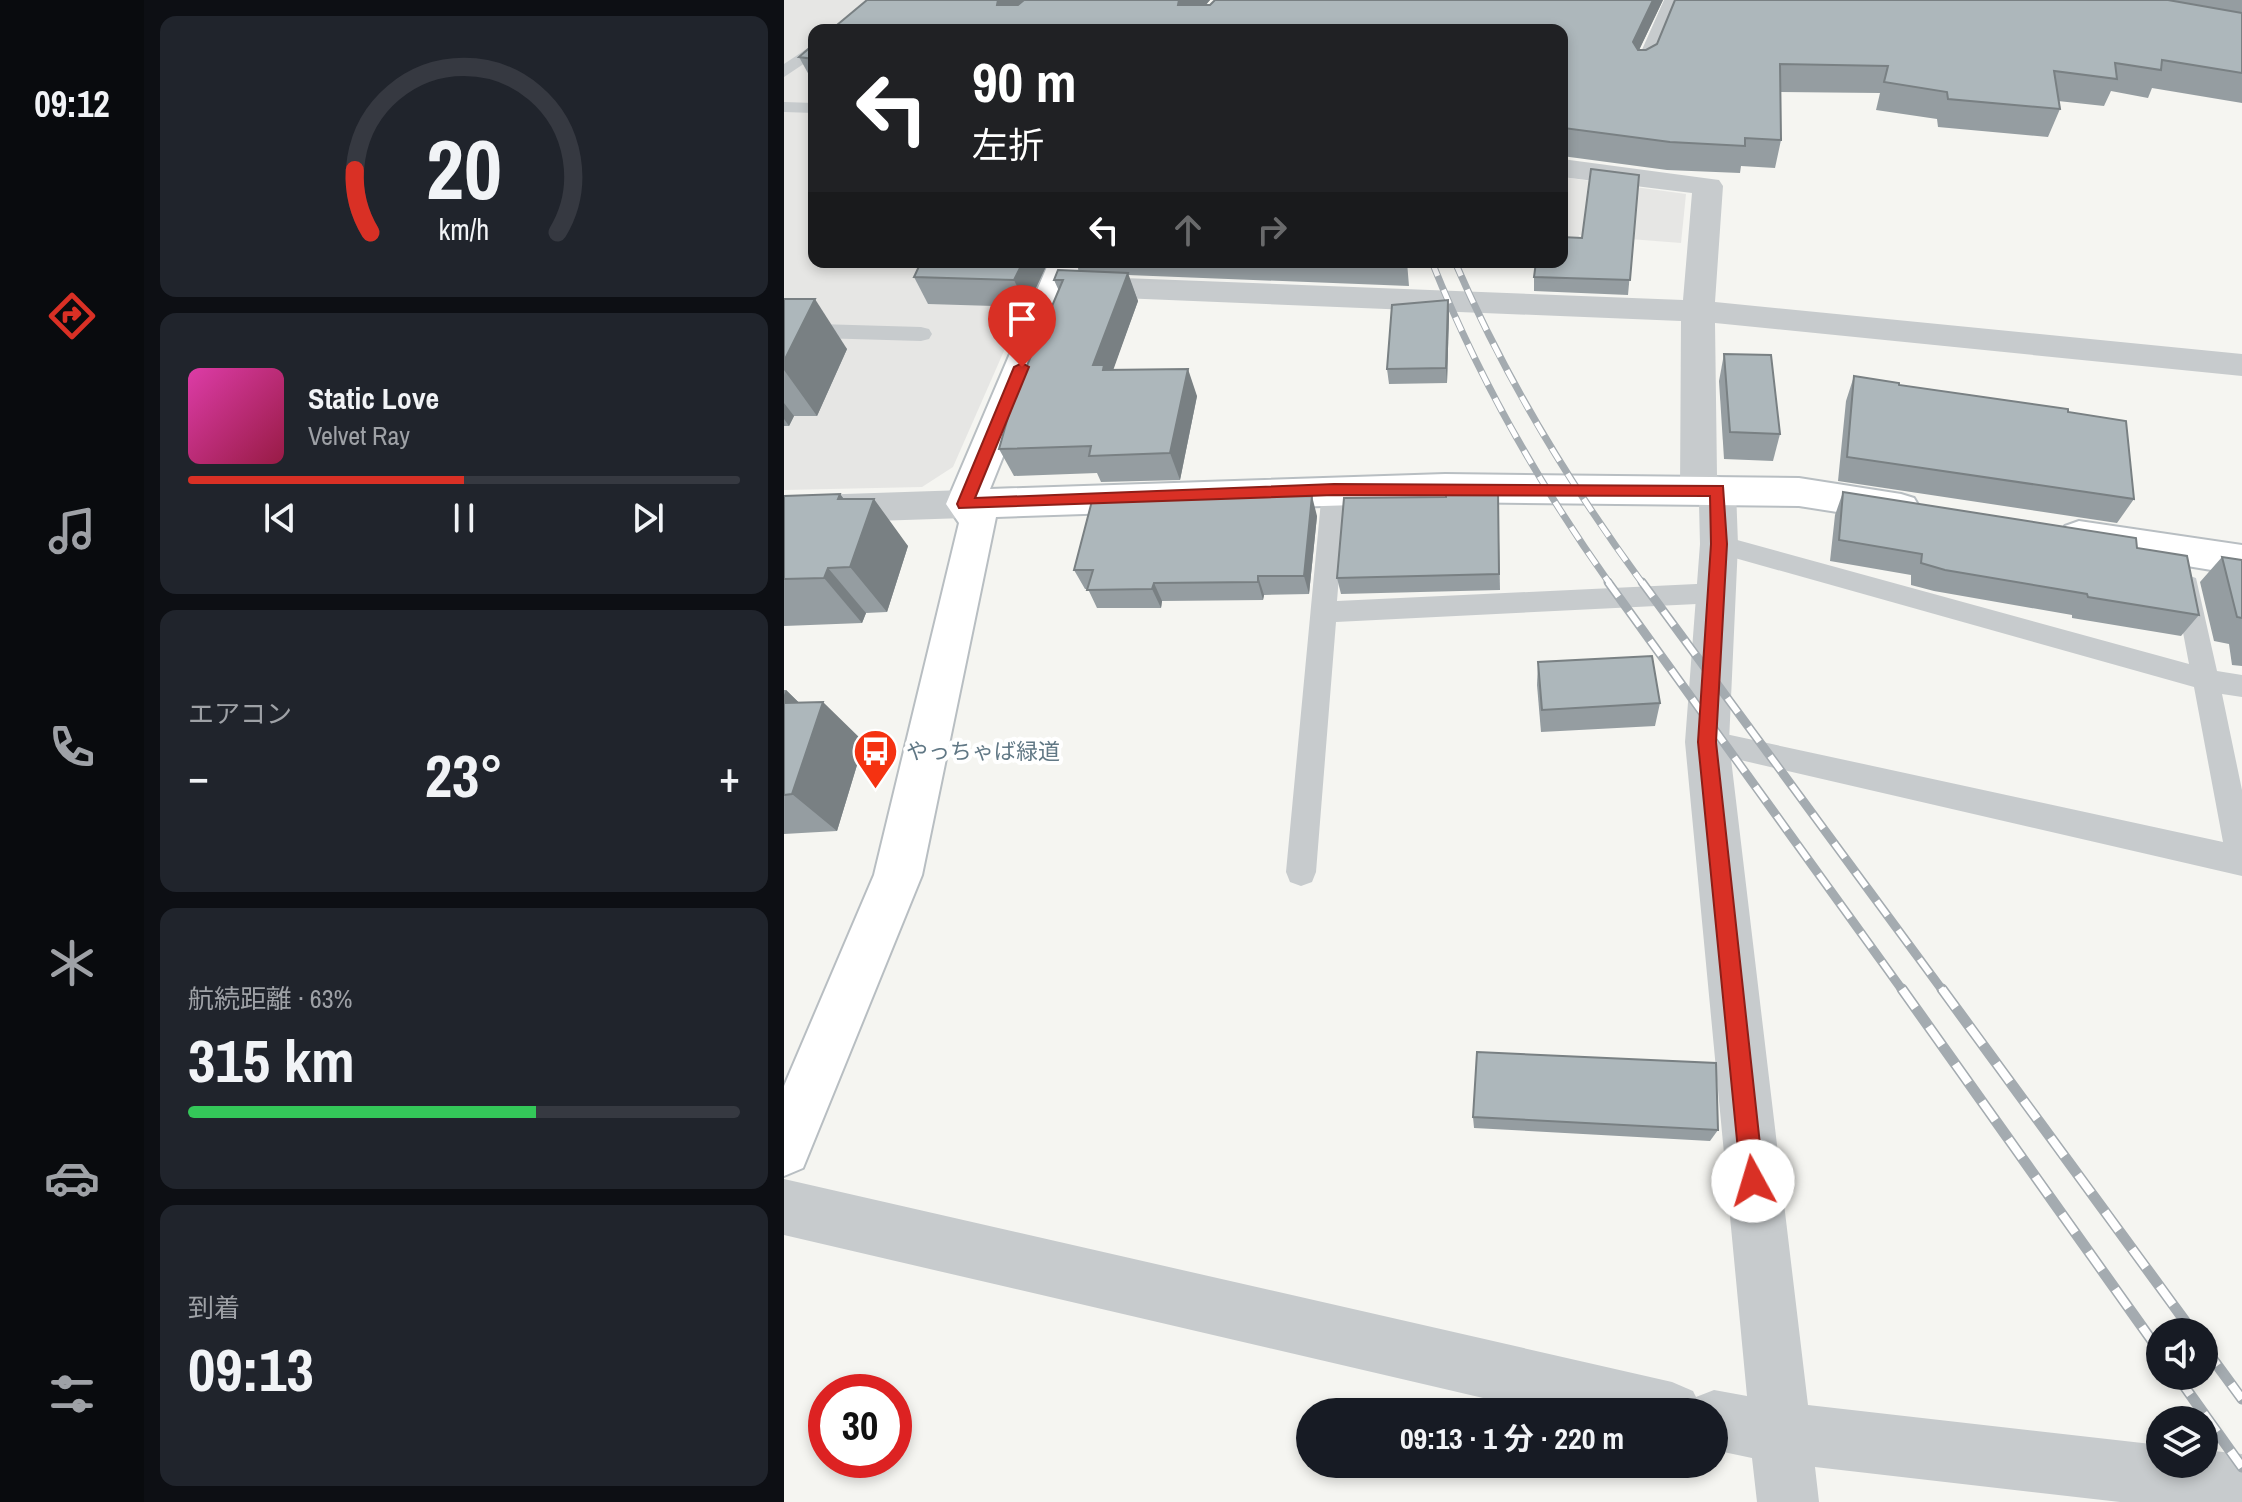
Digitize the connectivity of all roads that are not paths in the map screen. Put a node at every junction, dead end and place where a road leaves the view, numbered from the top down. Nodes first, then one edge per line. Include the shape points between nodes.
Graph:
1 (1672, 0) edge
2 (808, 54) edge
3 (1642, 70) edge
4 (784, 72) edge
5 (784, 107) edge
6 (808, 108) edge
7 (1568, 169) edge
8 (1061, 274) edge
9 (1698, 311) junction
10 (784, 330) edge
11 (921, 334) dead end
12 (2242, 365) edge
13 (1334, 490) junction
14 (1708, 490) junction
15 (965, 504) junction
16 (784, 510) edge
17 (1936, 513) edge
18 (2043, 530) edge
19 (1719, 544) junction
20 (2180, 551) junction
21 (2242, 560) edge
22 (1717, 593) junction
23 (1324, 612) junction
24 (2208, 680) junction
25 (2242, 686) edge
26 (1707, 742) junction
27 (2242, 861) edge
28 (1301, 872) dead end
29 (784, 1149) edge
30 (784, 1207) edge
31 (1611, 1398) edge
32 (1728, 1423) edge
33 (1779, 1432) junction
34 (2242, 1485) edge
35 (1788, 1502) edge

1 - 3 lane
2 - 4 lane
5 - 6 lane
7 - 9 street via 1708,186
8 - 9 street
8 - 15 street
9 - 12 street
9 - 14 street
10 - 11 lane
13 - 14 street
13 - 15 street
13 - 23 lane
14 - 17 street via 1799,492
14 - 19 street
15 - 16 street
15 - 29 street via 979,520 898,875
18 - 20 street
19 - 22 street
19 - 24 lane
20 - 21 street
20 - 24 lane
22 - 23 lane
22 - 26 street
23 - 28 lane
24 - 25 lane
24 - 27 lane
26 - 27 lane
26 - 33 street
30 - 31 street
32 - 33 street
33 - 34 street
33 - 35 street

